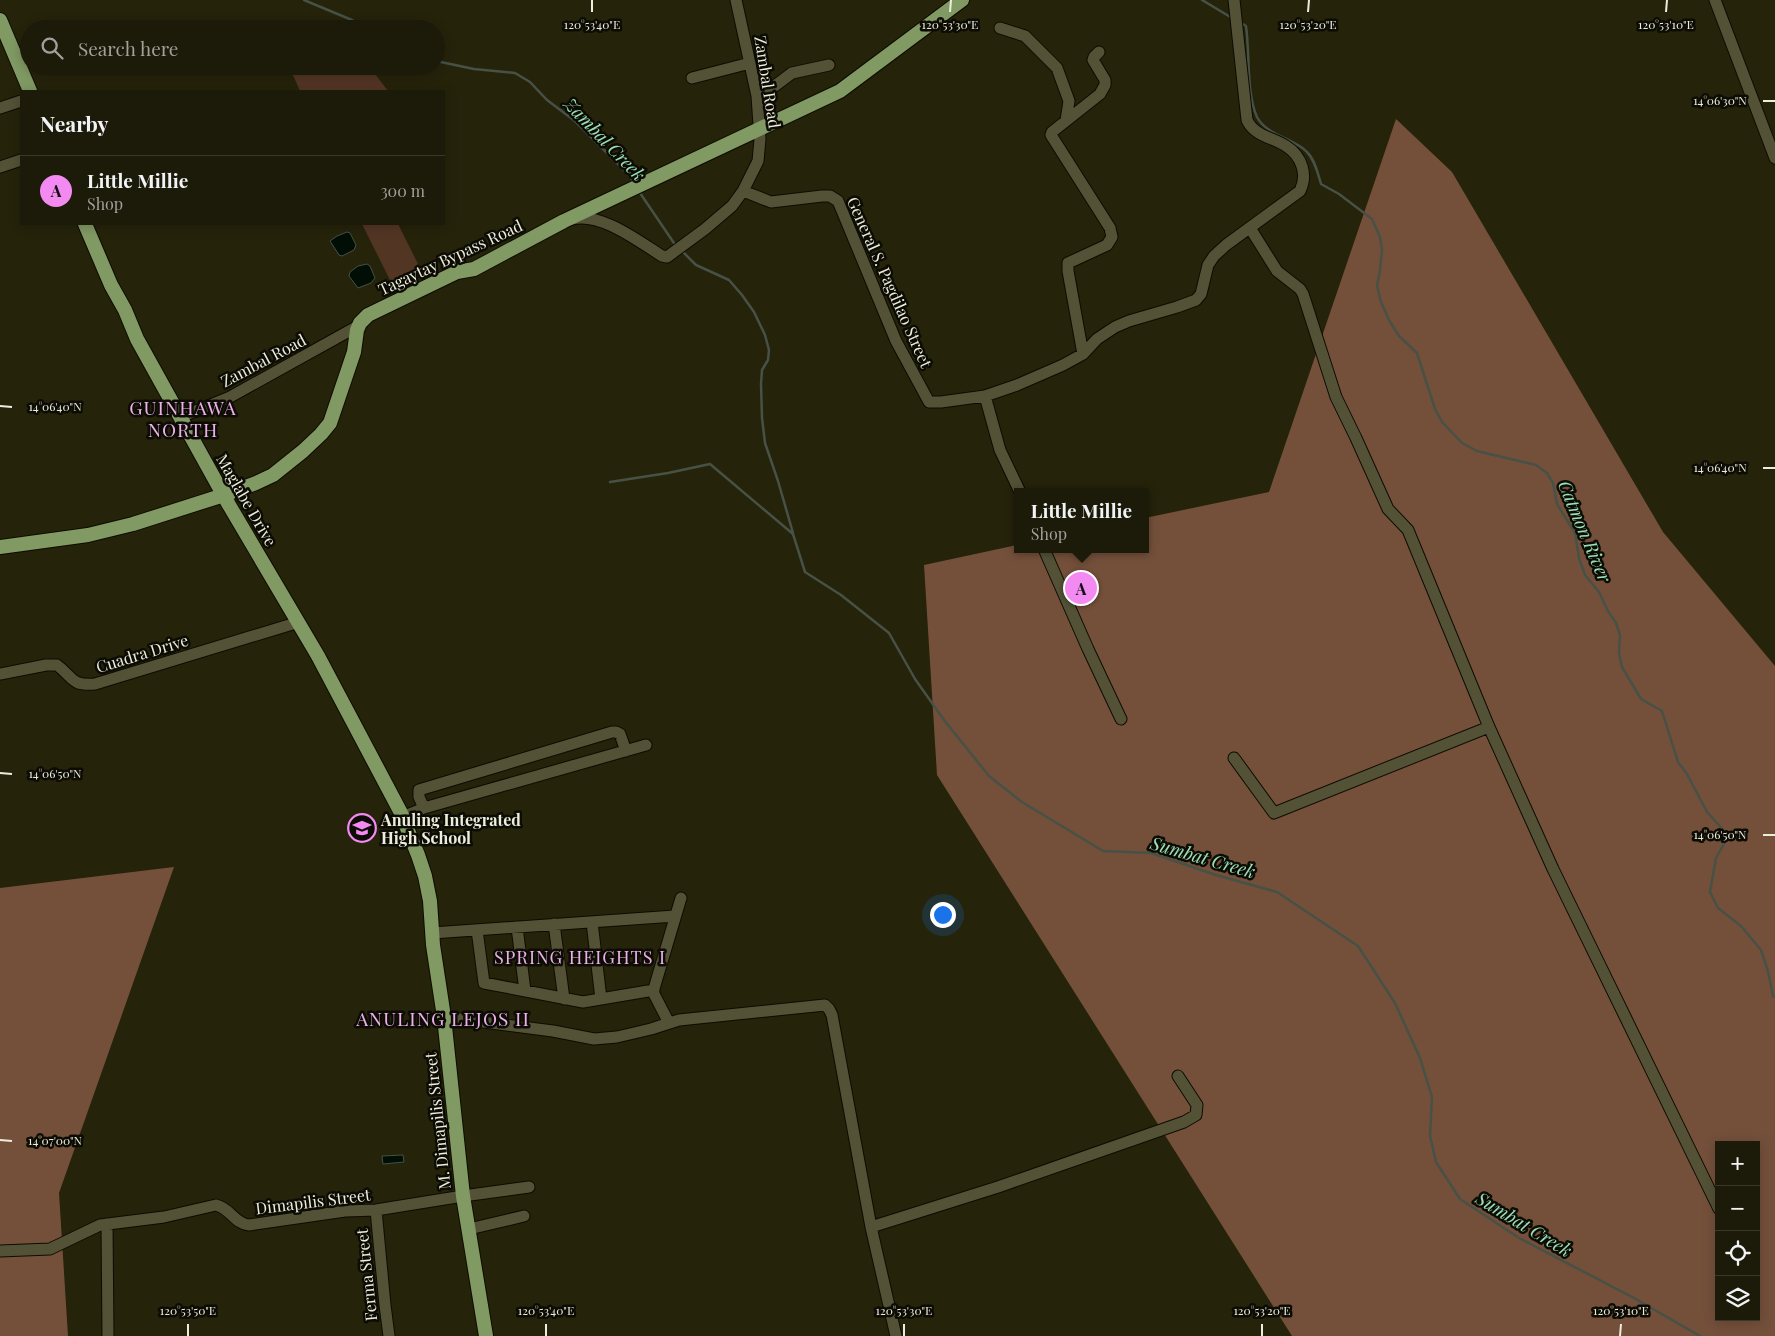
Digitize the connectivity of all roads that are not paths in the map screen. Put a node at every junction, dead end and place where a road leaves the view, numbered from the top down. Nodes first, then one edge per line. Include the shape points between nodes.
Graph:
1 (736, 0) edge
2 (962, 0) edge
3 (1715, 0) edge
4 (1235, 5) edge
5 (0, 20) edge
6 (1000, 28) dead end
7 (1098, 52) dead end
8 (750, 63) junction
9 (829, 65) dead end
10 (20, 67) edge
11 (23, 75) edge
12 (692, 78) dead end
13 (30, 90) edge
14 (757, 96) junction
15 (20, 100) edge
16 (0, 108) edge
17 (1066, 120) junction
18 (759, 127) junction
19 (1775, 158) edge
20 (20, 160) edge
21 (0, 167) edge
22 (743, 191) junction
23 (564, 222) junction
24 (84, 225) edge
25 (1250, 228) junction
26 (358, 326) junction
27 (1083, 354) junction
28 (985, 396) junction
29 (181, 417) junction
30 (1018, 488) edge
31 (224, 495) junction
32 (0, 547) edge
33 (1046, 553) edge
34 (298, 622) junction
35 (318, 656) joint
36 (0, 674) edge
37 (1121, 719) dead end
38 (1489, 728) junction
39 (646, 745) dead end
40 (626, 751) junction
41 (1234, 758) dead end
42 (520, 760) junction
43 (526, 779) junction
44 (424, 808) junction
45 (402, 817) junction
46 (681, 898) dead end
47 (675, 916) junction
48 (592, 922) junction
49 (554, 924) junction
50 (517, 927) junction
51 (477, 930) junction
52 (432, 933) junction
53 (654, 990) junction
54 (525, 991) junction
55 (564, 999) junction
56 (601, 999) junction
57 (444, 1017) junction
58 (669, 1023) junction
59 (1178, 1076) dead end
60 (529, 1187) dead end
61 (463, 1196) junction
62 (1715, 1200) edge
63 (376, 1210) junction
64 (524, 1216) dead end
65 (107, 1224) junction
66 (872, 1227) junction
67 (469, 1229) junction
68 (0, 1251) edge
69 (108, 1336) edge
70 (389, 1336) edge
71 (486, 1336) edge
72 (896, 1336) edge

1 - 8 street, Zambal Road
2 - 18 main road, Tagaytay Bypass Road via 846,87
3 - 19 street
4 - 25 street, General S. Pagdilao Street via 1247,120 1260,134 1295,154 1302,164 1304,176 1300,191
5 - 10 main road
6 - 17 street via 1025,36 1057,68 1070,101
7 - 17 street via 1093,60 1105,85 1100,94
8 - 12 street
8 - 14 street, Zambal Road
9 - 14 street via 792,73
11 - 13 main road
14 - 18 street, Zambal Road
15 - 16 street
17 - 27 street via 1052,132 1052,138 1084,184 1112,236 1107,245 1068,263
18 - 22 street, Zambal Road via 758,161
18 - 23 main road, Tagaytay Bypass Road
20 - 21 street
22 - 23 street, Zambal Road via 727,211 667,256 592,219
22 - 28 street, General S. Pagdilao Street via 771,202 822,196 835,198 896,341 929,402
23 - 26 main road, Tagaytay Bypass Road via 474,269 458,272 373,312
24 - 29 main road, Maglabe Drive via 137,339
25 - 27 street, General S. Pagdilao Street via 1211,260 1201,294 1196,300 1115,327
25 - 38 street via 1277,271 1303,294 1336,397 1388,509 1405,525 1413,542
26 - 29 street, Zambal Road via 230,397
26 - 31 main road via 354,352 328,426 273,475
27 - 28 street, General S. Pagdilao Street
28 - 30 street via 1000,450
29 - 31 main road, Maglabe Drive
31 - 32 main road via 88,535
31 - 34 main road, Maglabe Drive
33 - 37 street
34 - 35 main road, Maglabe Drive
34 - 36 street, Cuadra Drive via 95,684 82,685 57,665
35 - 45 main road, M. Dimapilis Street
38 - 41 street via 1274,813
38 - 62 street via 1552,869
39 - 40 street
40 - 42 street via 620,734 612,732
40 - 43 street
42 - 43 street
42 - 44 street via 419,790 418,797
43 - 44 street
44 - 45 street
45 - 52 main road, M. Dimapilis Street via 425,876
46 - 47 street
47 - 48 street
47 - 53 street
48 - 49 street
48 - 56 street
49 - 50 street
49 - 55 street
50 - 51 street
50 - 54 street
51 - 52 street
51 - 54 street via 484,983
52 - 57 main road, M. Dimapilis Street
53 - 56 street
53 - 58 street
54 - 55 street
55 - 56 street via 582,1002
57 - 58 street via 594,1039 617,1037
57 - 61 main road, M. Dimapilis Street
58 - 66 street via 796,1007 825,1005 829,1009
59 - 66 street via 1198,1110 1184,1122
60 - 61 street, Dimapilis Street
61 - 63 street, Dimapilis Street
61 - 67 main road, M. Dimapilis Street
63 - 65 street, Dimapilis Street via 242,1225 222,1206 216,1205 164,1217
63 - 70 street, Ferma Street
64 - 67 street
65 - 68 street, Dimapilis Street via 50,1249
65 - 69 street
66 - 72 street
67 - 71 main road, M. Dimapilis Street

